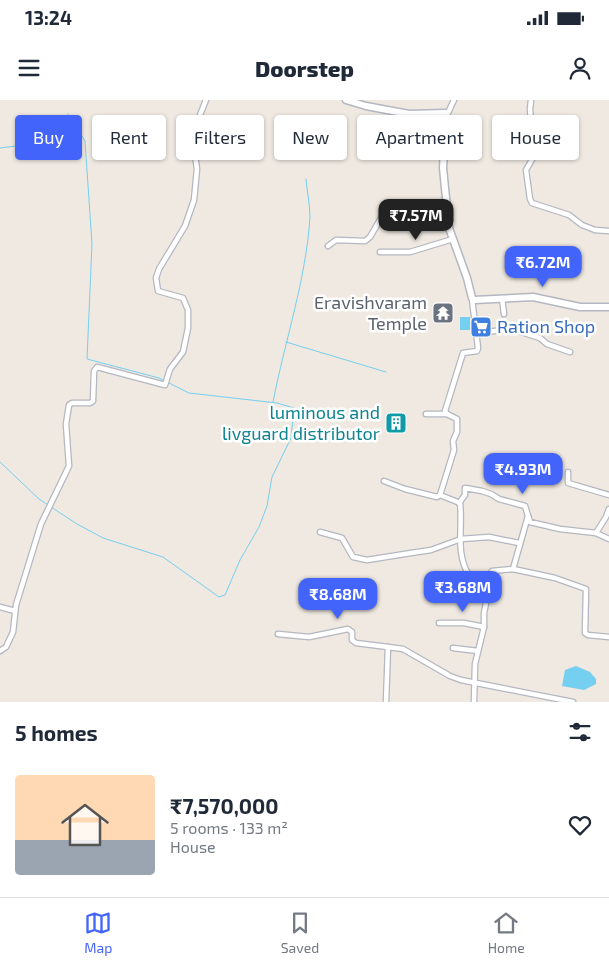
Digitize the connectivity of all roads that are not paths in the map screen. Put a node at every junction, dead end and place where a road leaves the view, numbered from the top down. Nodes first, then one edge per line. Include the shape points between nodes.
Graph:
1 (206, 100) edge
2 (346, 100) edge
3 (454, 100) edge
4 (531, 100) edge
5 (447, 115) joint
6 (444, 160) edge
7 (447, 212) junction
8 (609, 232) edge
9 (453, 239) junction
10 (328, 246) dead end
11 (380, 252) dead end
12 (472, 298) junction
13 (502, 298) junction
14 (609, 306) edge
15 (504, 314) dead end
16 (477, 334) junction
17 (570, 352) dead end
18 (426, 414) dead end
19 (447, 414) junction
20 (568, 472) dead end
21 (384, 481) dead end
22 (440, 495) junction
23 (609, 495) edge
24 (459, 503) junction
25 (609, 509) edge
26 (528, 515) junction
27 (320, 532) dead end
28 (596, 533) junction
29 (461, 539) junction
30 (609, 540) edge
31 (519, 543) junction
32 (512, 569) junction
33 (489, 576) junction
34 (0, 607) edge
35 (15, 611) junction
36 (439, 623) dead end
37 (484, 628) junction
38 (278, 634) dead end
39 (609, 637) edge
40 (388, 647) junction
41 (453, 648) dead end
42 (0, 651) edge
43 (478, 651) junction
44 (474, 682) junction
45 (386, 702) edge
46 (474, 702) edge
47 (573, 702) edge

1 - 35 street via 192,135 197,169 194,200 185,226 156,278 158,291 183,298 188,310 183,352 166,382 96,368 94,400 69,405 66,424 69,464 41,524
2 - 5 main road via 409,114 444,112
3 - 5 street
4 - 8 street via 534,156 526,170 530,199 569,215 582,225
6 - 7 main road
7 - 9 main road
7 - 10 street via 425,216 394,214 381,218 365,241 336,240
9 - 11 street via 405,253
9 - 12 main road
12 - 13 main road
12 - 16 street
13 - 14 main road via 533,297 580,307
13 - 15 street
16 - 17 street via 512,329
16 - 19 street via 477,351 463,353 461,357
18 - 19 street
19 - 22 street via 455,417 458,424 454,450
20 - 23 street via 568,483
21 - 22 street via 405,490
22 - 24 street
24 - 26 street via 465,495 465,488 525,506
24 - 29 street
25 - 28 street
26 - 28 street via 530,522
26 - 31 street
27 - 29 street via 342,538 353,557 367,560 431,550
28 - 30 street
29 - 31 street via 489,537
29 - 33 street via 461,555 469,575
31 - 32 street
32 - 33 street via 492,571
32 - 39 street via 555,578 586,589 585,633
33 - 37 street
34 - 35 street
35 - 42 street via 13,632 6,647
36 - 37 street via 464,623
37 - 43 street
38 - 40 street via 309,637 348,629 356,643
40 - 44 street via 404,649 450,676
40 - 45 street
41 - 43 street
43 - 44 street
44 - 46 street
44 - 47 street

